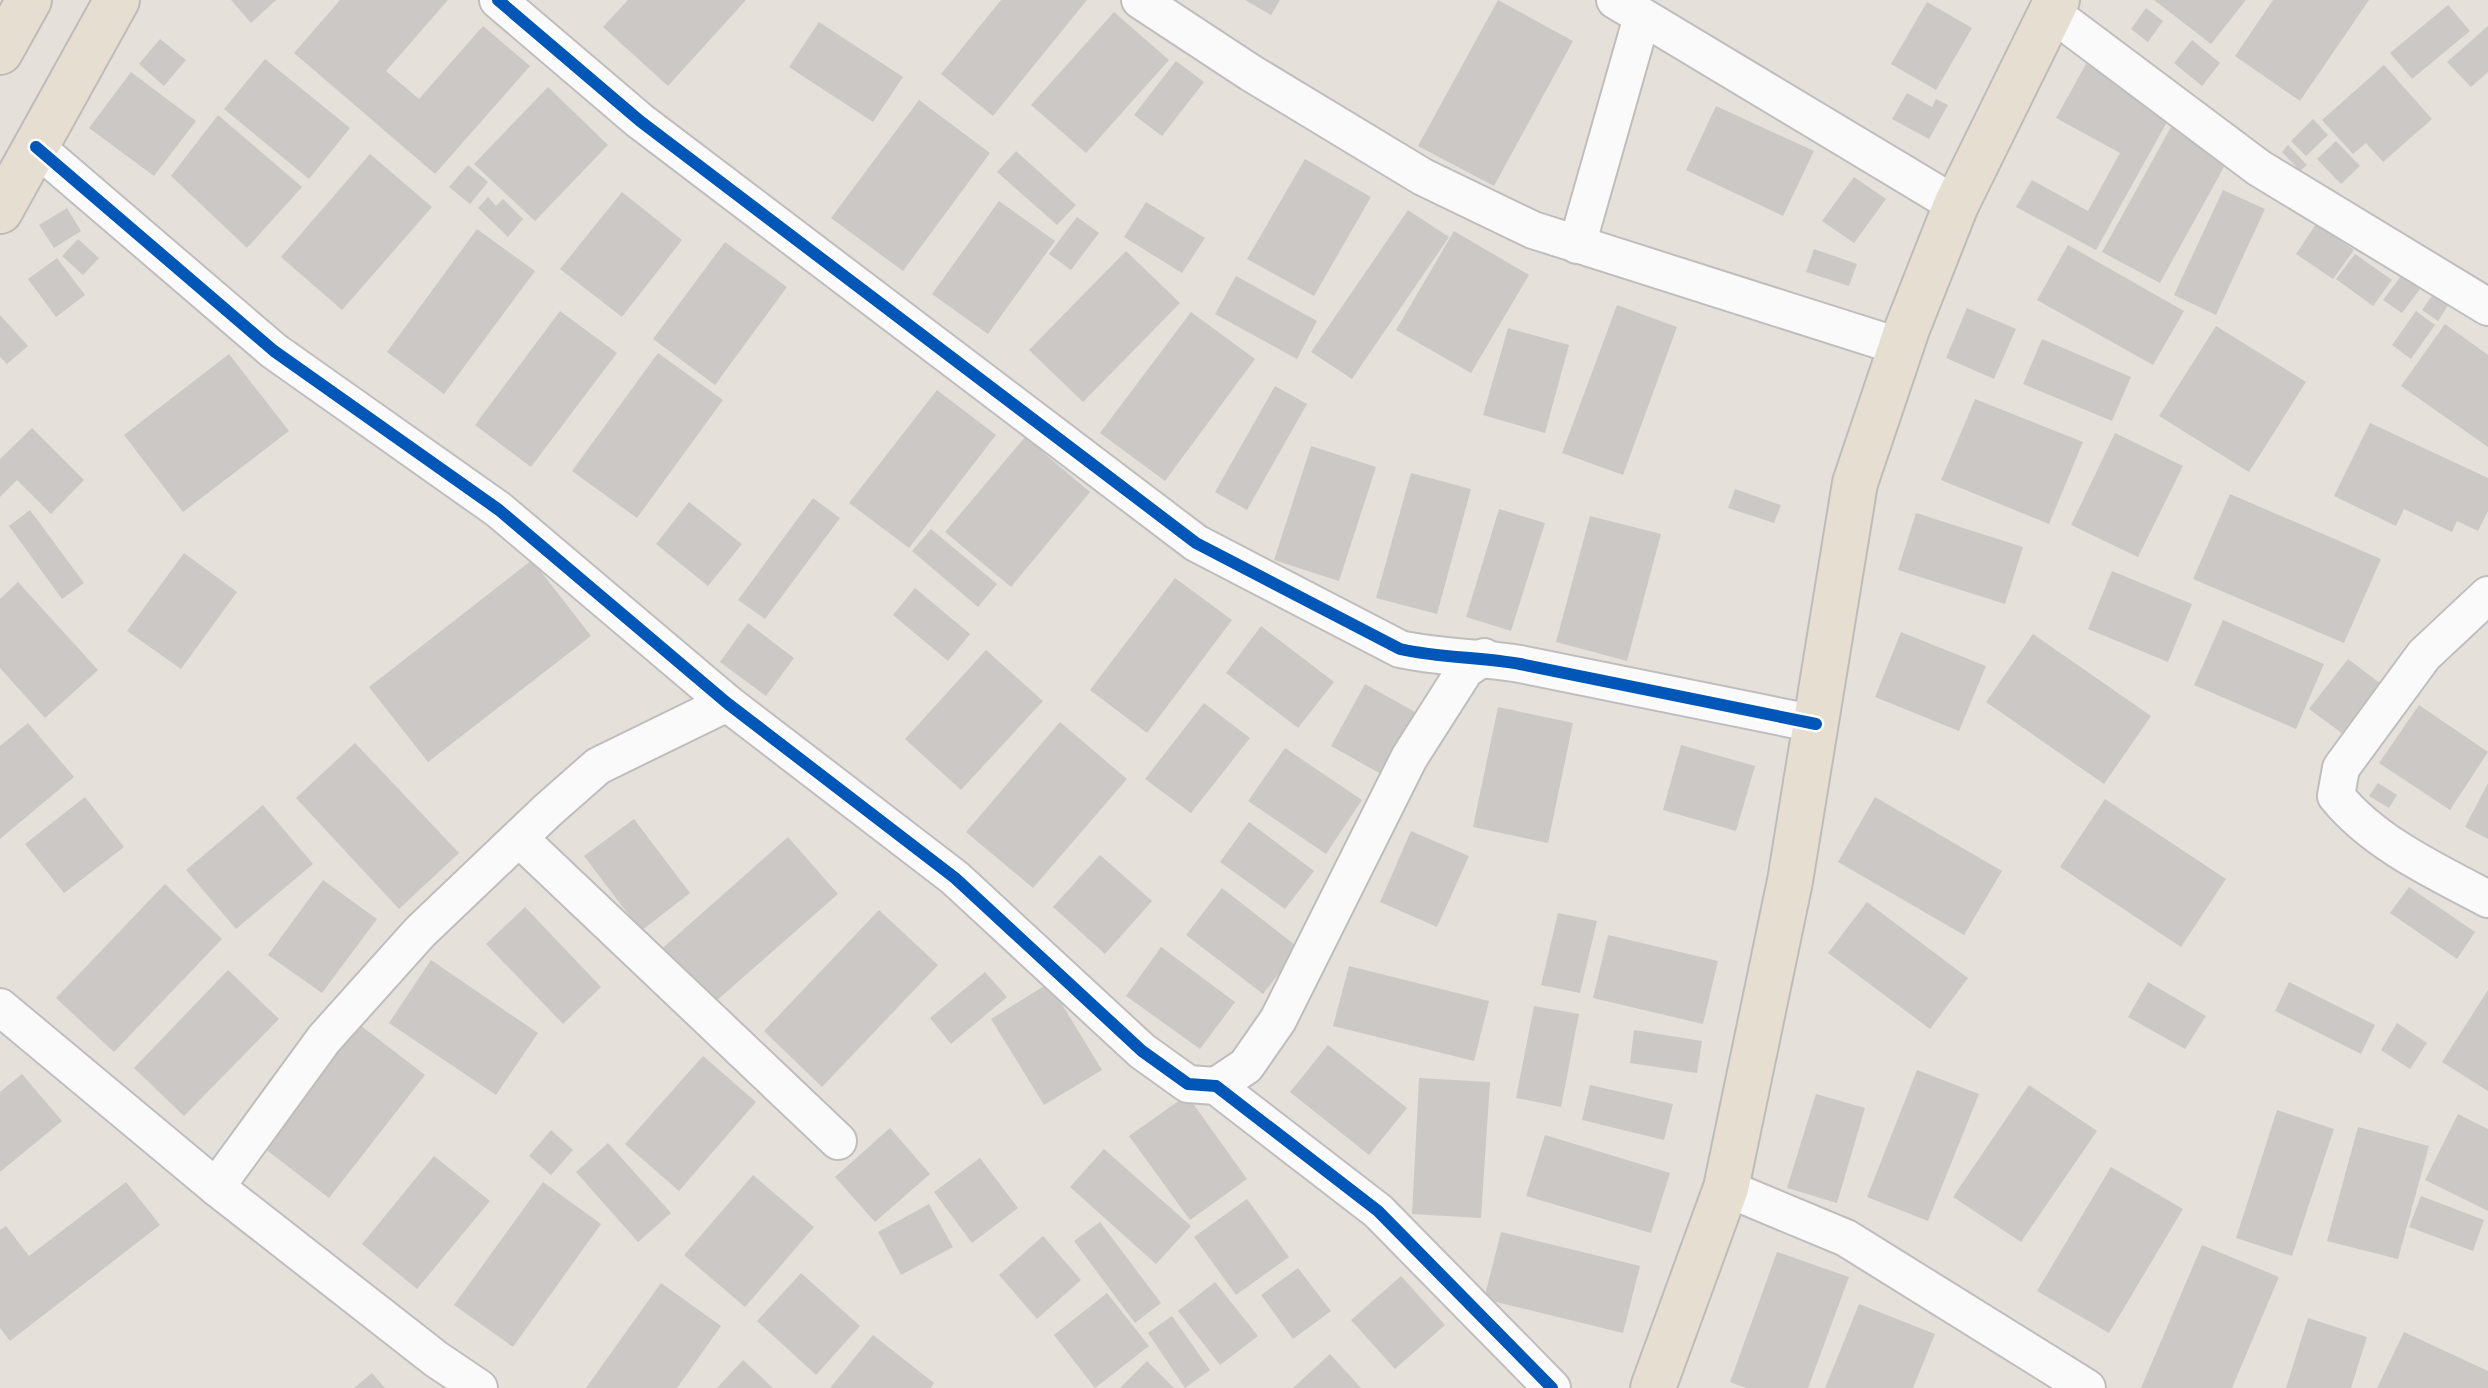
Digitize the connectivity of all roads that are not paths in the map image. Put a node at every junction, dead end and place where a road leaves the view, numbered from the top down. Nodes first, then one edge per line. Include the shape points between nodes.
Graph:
1 (29, 0) edge
2 (117, 0) edge
3 (498, 0) edge
4 (1140, 0) edge
5 (2054, 6) edge
6 (1628, 8) edge
7 (0, 52) edge
8 (36, 147) junction
9 (1956, 205) junction
10 (0, 211) edge
11 (1577, 245) junction
12 (2488, 307) edge
13 (1901, 347) junction
14 (2488, 595) edge
15 (1484, 657) junction
16 (727, 703) junction
17 (1816, 724) junction
18 (519, 838) junction
19 (2488, 899) edge
20 (0, 1007) edge
21 (1216, 1086) junction
22 (838, 1141) dead end
23 (216, 1187) junction
24 (1726, 1188) junction
25 (479, 1388) edge
26 (1552, 1388) edge
27 (1653, 1388) edge
28 (2087, 1388) edge

1 - 7 main road
2 - 8 main road
3 - 15 street via 640,121 1196,543 1400,649
4 - 11 street via 1423,177 1533,230
5 - 9 main road
5 - 12 street via 2259,168
6 - 9 street
6 - 11 street
8 - 10 main road
8 - 16 street via 274,351 499,510
9 - 13 main road
11 - 13 street
13 - 17 main road via 1855,483
14 - 19 street via 2424,655 2341,768 2336,796 2349,813 2415,860
15 - 17 street
15 - 21 street via 1465,670 1409,758 1278,1020 1246,1066
16 - 18 street via 598,766
16 - 21 street via 955,878 1142,1051 1188,1084
17 - 24 main road via 1790,881
18 - 22 street
18 - 23 street via 420,932 324,1039
20 - 23 street
21 - 26 street via 1378,1211
23 - 25 street
24 - 27 main road
24 - 28 street via 1846,1238

